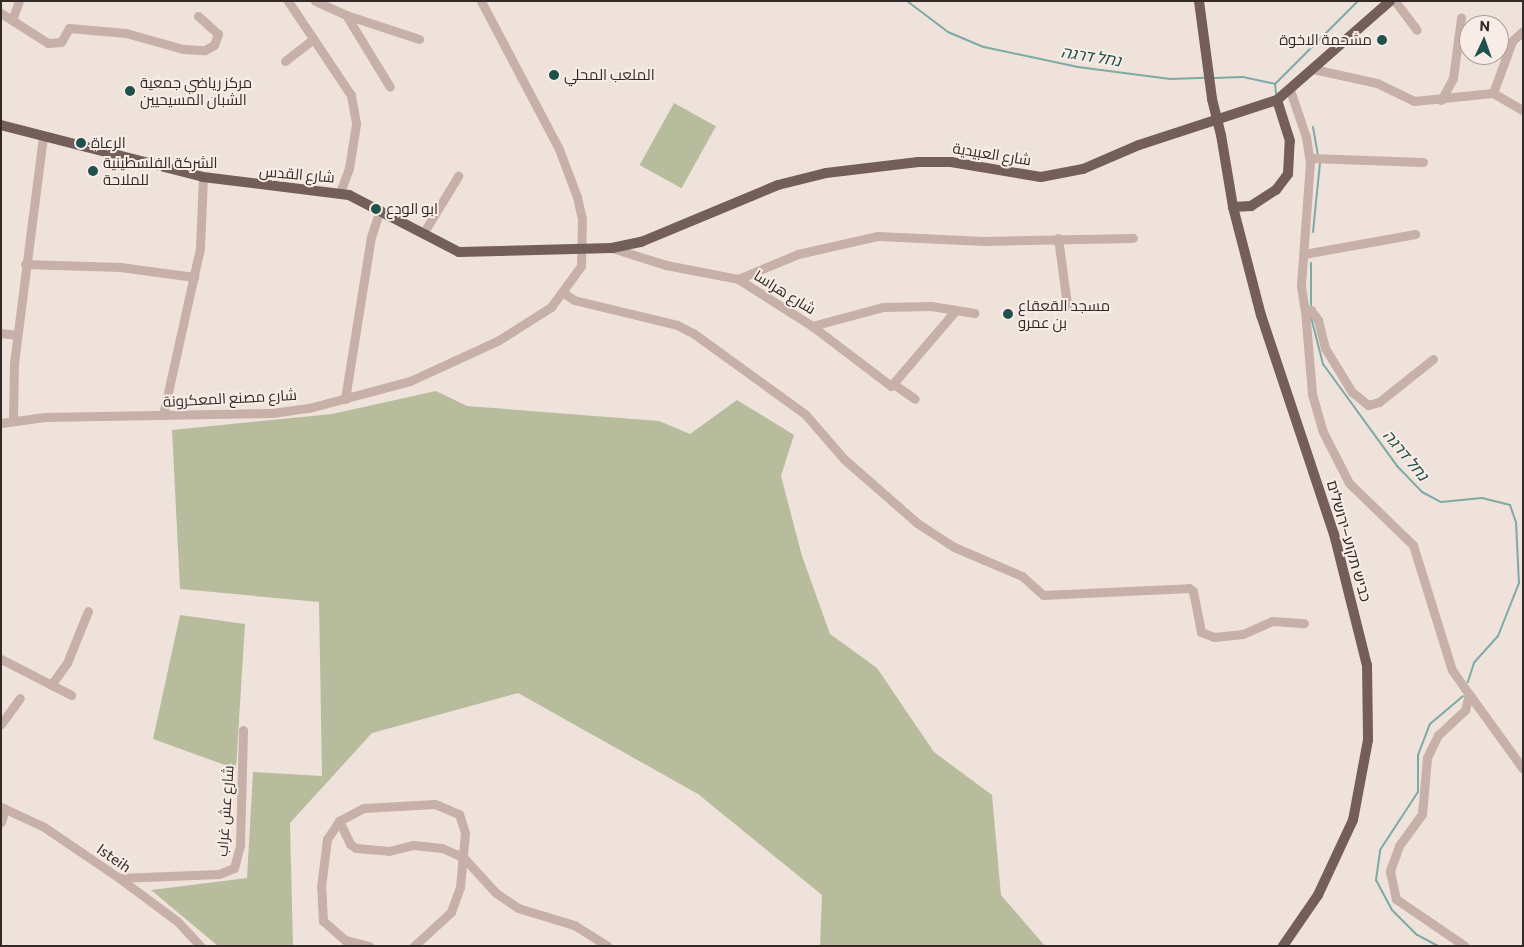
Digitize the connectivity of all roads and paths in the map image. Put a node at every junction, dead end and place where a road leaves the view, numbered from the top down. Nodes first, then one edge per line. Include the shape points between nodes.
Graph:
1 (19, 1) edge
2 (288, 1) edge
3 (315, 1) edge
4 (480, 1) edge
5 (1200, 1) edge
6 (1390, 1) edge
7 (1395, 1) edge
8 (1, 13) edge
9 (198, 16) dead end
10 (346, 16) junction
11 (12, 20) junction
12 (1417, 30) dead end
13 (1523, 31) edge
14 (1459, 33) edge
15 (313, 39) junction
16 (419, 39) dead end
17 (285, 61) dead end
18 (1313, 69) junction
19 (390, 87) dead end
20 (1290, 90) junction
21 (1493, 93) junction
22 (1277, 100) junction
23 (1441, 100) junction
24 (1523, 110) edge
25 (1, 125) edge
26 (43, 136) junction
27 (1310, 158) junction
28 (1423, 162) dead end
29 (458, 176) dead end
30 (203, 177) junction
31 (340, 193) junction
32 (1233, 207) junction
33 (380, 209) junction
34 (424, 232) junction
35 (1416, 234) dead end
36 (1058, 238) junction
37 (1133, 238) dead end
38 (612, 248) junction
39 (583, 250) junction
40 (1304, 254) junction
41 (25, 264) junction
42 (194, 277) junction
43 (738, 279) junction
44 (564, 293) junction
45 (1067, 305) dead end
46 (956, 310) junction
47 (1305, 310) junction
48 (974, 312) dead end
49 (812, 326) junction
50 (1, 333) edge
51 (17, 335) junction
52 (1433, 359) dead end
53 (895, 385) junction
54 (345, 399) junction
55 (915, 400) dead end
56 (163, 415) junction
57 (13, 419) junction
58 (1, 423) edge
59 (88, 611) dead end
60 (1304, 624) dead end
61 (1, 659) edge
62 (51, 685) junction
63 (1469, 694) junction
64 (71, 696) dead end
65 (20, 698) dead end
66 (1, 724) edge
67 (243, 730) dead end
68 (1523, 769) edge
69 (3, 808) edge
70 (339, 821) junction
71 (1, 822) edge
72 (464, 858) junction
73 (120, 878) junction
74 (200, 946) edge
75 (369, 946) edge
76 (414, 946) edge
77 (607, 946) edge
78 (1283, 946) edge
79 (1465, 946) edge

1 - 11 street
2 - 15 street
3 - 10 street
4 - 39 street via 559,149 577,197
5 - 32 main road, כביש תקוע–ירושלים, bridge via 1212,99
6 - 18 main road, شارع العبيدية
7 - 12 street
8 - 11 street
9 - 11 street via 218,34 214,45 205,50 183,49 126,33 79,29 66,29 61,42 48,43
10 - 16 street
10 - 19 street
13 - 21 street via 1512,41
14 - 23 street via 1453,78
15 - 17 street
15 - 31 street via 351,95 355,113 349,168
18 - 20 main road, شارع العبيدية
18 - 23 street via 1344,73 1377,83 1414,101
20 - 22 main road, شارع العبيدية
20 - 27 street
21 - 23 street
21 - 24 street
22 - 32 main road via 1290,141 1288,174 1276,190 1251,206
22 - 38 main road, شارع العبيدية via 1058,175 1011,174 951,162 884,164 826,173 778,186 650,239
25 - 26 main road, شارع القدس
26 - 30 main road, شارع القدس
26 - 41 street
27 - 28 street
27 - 40 street
29 - 34 street
30 - 31 main road, شارع القدس
30 - 42 street via 203,231
31 - 33 main road, شارع القدس
32 - 78 main road, כביש תקוע–ירושלים via 1261,315 1334,534 1367,665 1368,740 1354,820 1318,895
33 - 34 main road, شارع القدس
33 - 54 street via 372,236
34 - 39 main road, شارع القدس via 459,252
35 - 40 street
36 - 37 street
36 - 43 street via 984,241 907,235 850,239 780,260
36 - 45 street
38 - 39 main road, شارع العبيدية
38 - 43 street, شارع هراسا via 666,265
39 - 44 street, شارع مصنع المعكرونة via 581,266
40 - 47 street via 1301,286
41 - 42 street via 120,267
41 - 51 street
42 - 56 street
43 - 49 street, شارع هراسا
44 - 54 street, شارع مصنع المعكرونة via 526,325 499,340 410,381
44 - 60 street via 574,300 677,325 693,333 805,414 844,460 917,522 954,547 1022,576 1043,595 1189,588 1194,591 1201,632 1214,638 1243,634 1272,621
46 - 48 street, شارع هراسا
46 - 49 street, شارع هراسا via 883,307
46 - 53 street
47 - 52 street via 1311,310 1318,320 1325,348 1338,373 1368,406 1379,402
47 - 63 street via 1312,394 1322,430 1349,483 1413,545 1452,670
49 - 53 street via 872,374
50 - 51 street
51 - 57 street
53 - 55 street
54 - 56 street, شارع مصنع المعكرونة via 272,413
56 - 57 street, شارع مصنع المعكرونة
57 - 58 street, شارع مصنع المعكرونة
59 - 62 street via 67,663
61 - 62 street
62 - 64 street
63 - 68 street
63 - 79 street via 1466,710 1438,735 1427,758 1422,814 1399,846 1390,870 1396,900
65 - 66 street
67 - 73 street, شارع عش غراب via 241,828 234,868 219,874
69 - 71 street
69 - 73 street, Isteih via 44,828
70 - 72 street via 350,844 356,848 389,851 428,846
70 - 72 street via 363,808 435,804 459,814 465,833
70 - 75 street via 327,839 322,863 323,921 345,940
72 - 76 street via 451,912
72 - 77 street via 496,893 518,908 574,925
73 - 74 street, Isteih via 177,921

